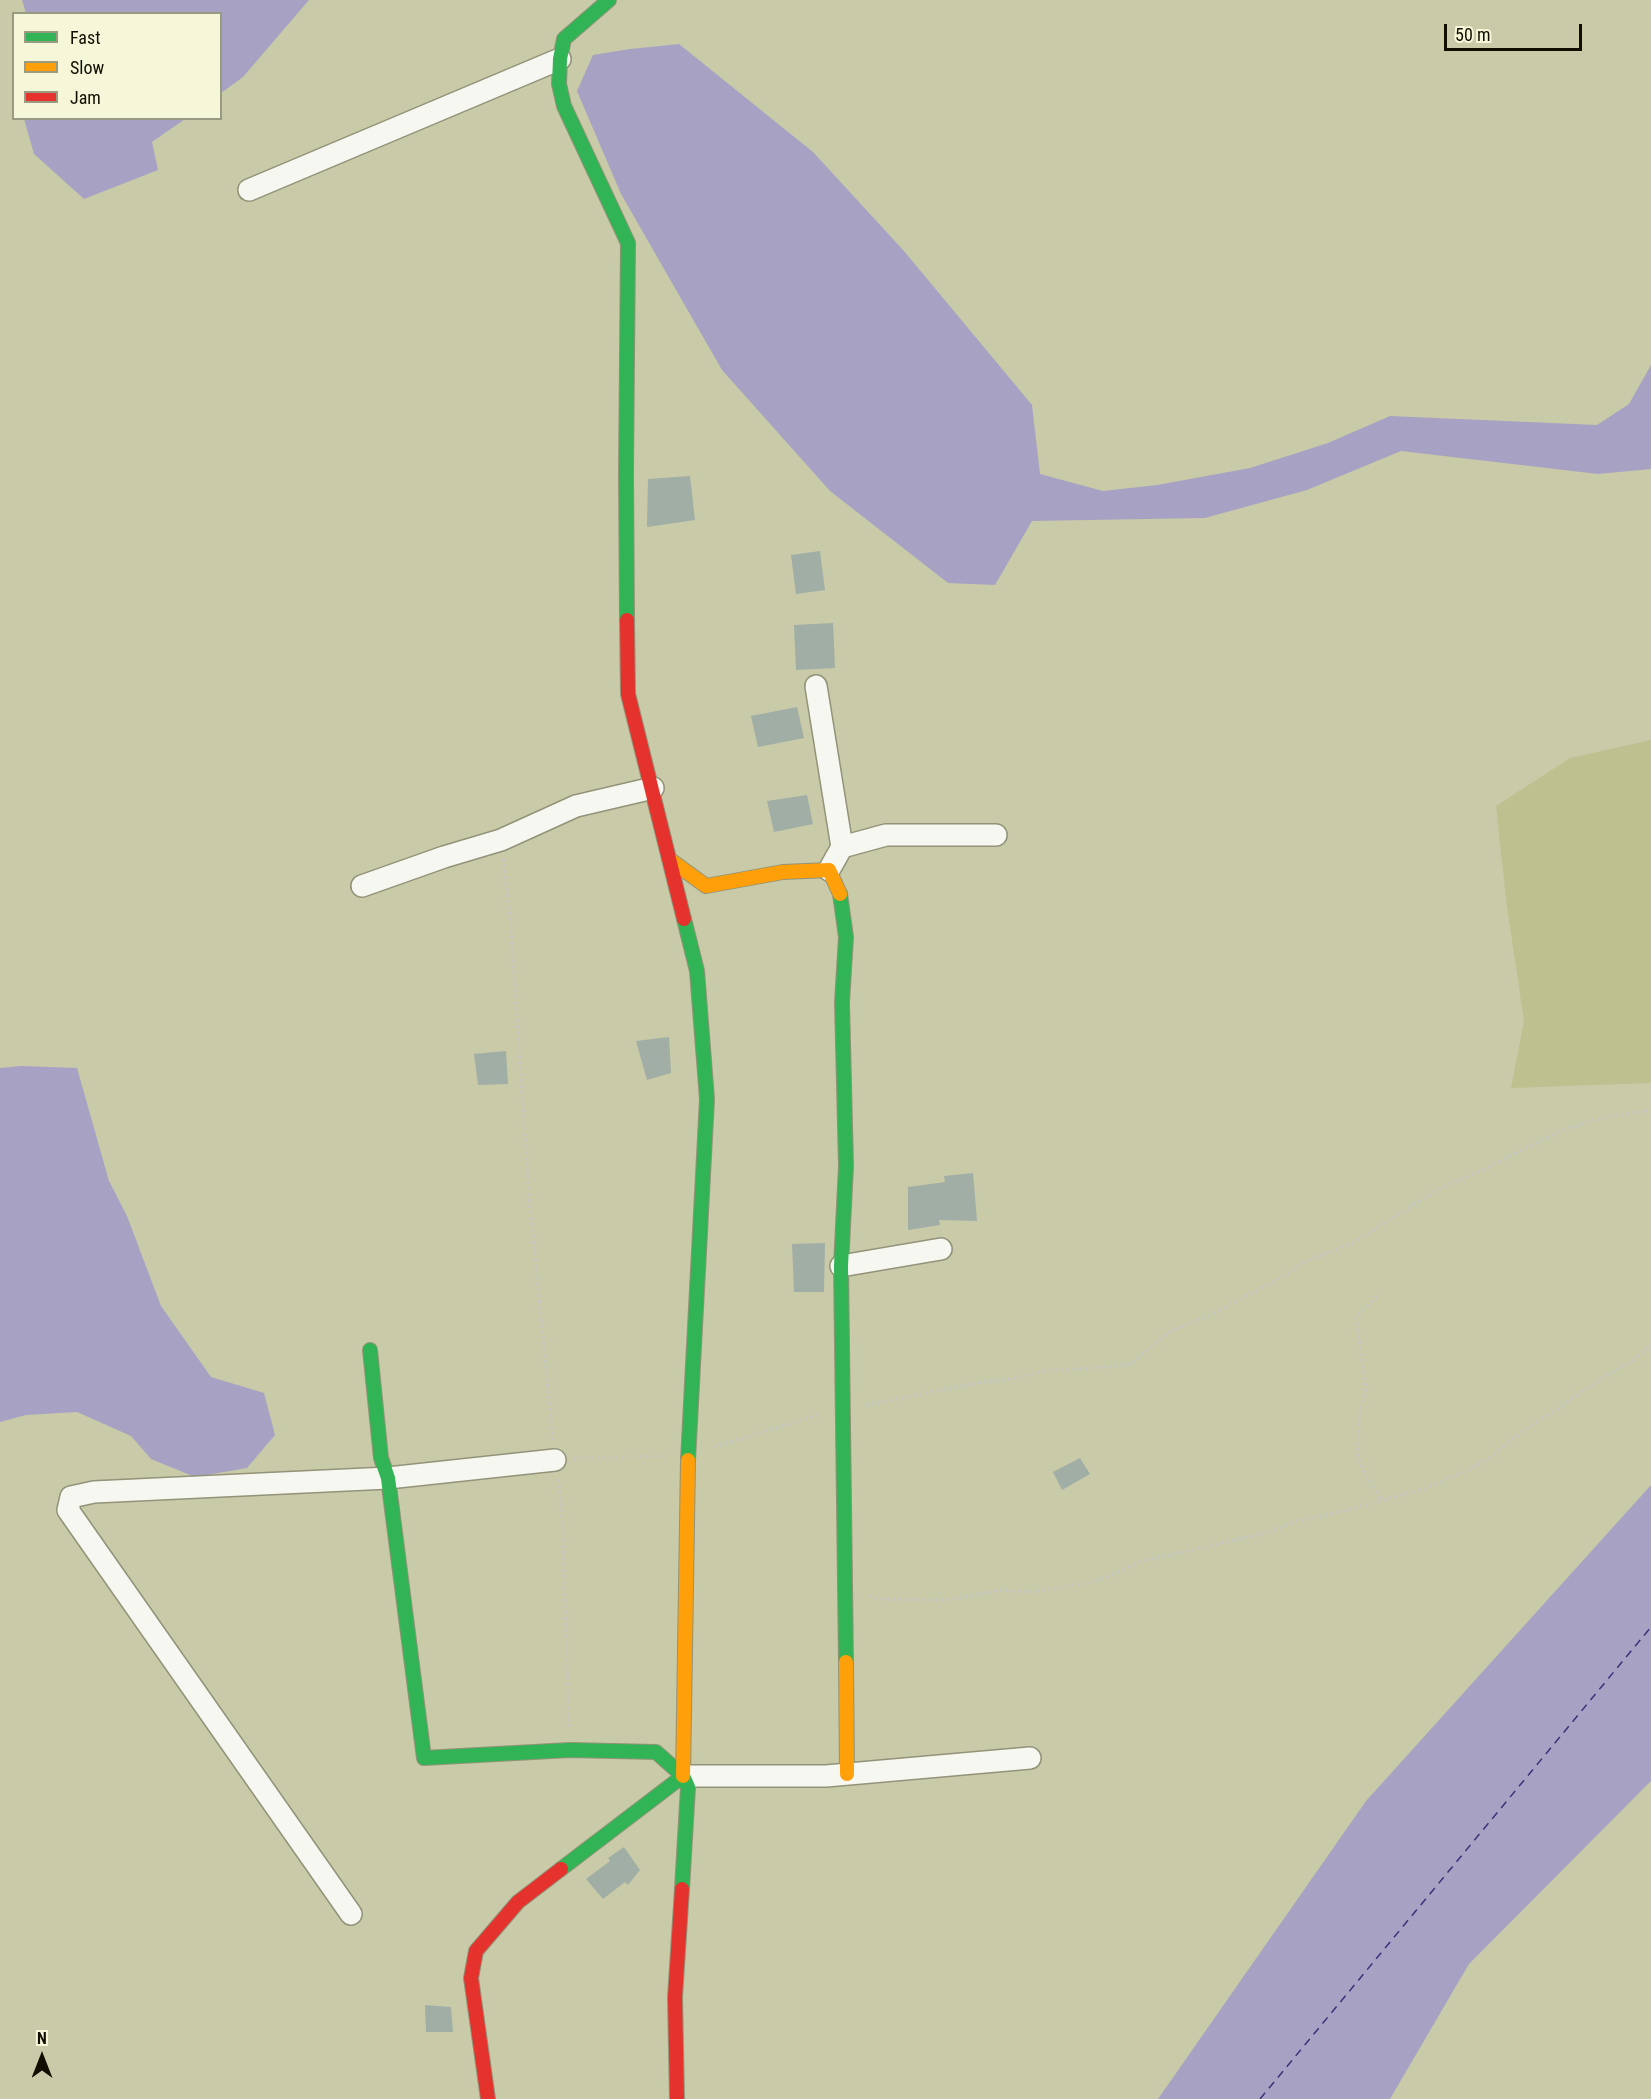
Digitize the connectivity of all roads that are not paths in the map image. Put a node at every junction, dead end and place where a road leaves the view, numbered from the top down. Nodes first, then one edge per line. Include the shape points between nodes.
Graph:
1 (609, 0) edge
2 (560, 58) junction
3 (249, 190) dead end
4 (816, 686) dead end
5 (653, 788) junction
6 (996, 835) dead end
7 (842, 847) junction
8 (669, 859) junction
9 (829, 870) junction
10 (362, 886) dead end
11 (941, 1249) dead end
12 (841, 1266) junction
13 (370, 1350) dead end
14 (555, 1460) road end
15 (388, 1478) junction
16 (1030, 1758) dead end
17 (847, 1774) junction
18 (683, 1776) junction
19 (351, 1914) dead end
20 (488, 2099) edge
21 (677, 2099) edge

1 - 2 street via 564,39
2 - 3 street
2 - 5 street via 559,84 564,106 628,243 628,694
4 - 7 street
5 - 8 street
5 - 10 street via 576,806 501,840
6 - 7 street via 886,835
7 - 9 street
8 - 9 street via 706,886 783,872
8 - 18 street via 697,971 707,1099 688,1455
9 - 12 street via 841,897 846,937 842,1002 846,1166
11 - 12 street
12 - 17 street
13 - 15 street via 381,1458
14 - 15 street
15 - 18 street via 424,1758 570,1750 656,1752
15 - 19 street via 94,1492 71,1497 68,1510
16 - 17 street
17 - 18 street
18 - 20 street via 518,1902 476,1951 471,1978
18 - 21 street via 688,1787 675,1997

